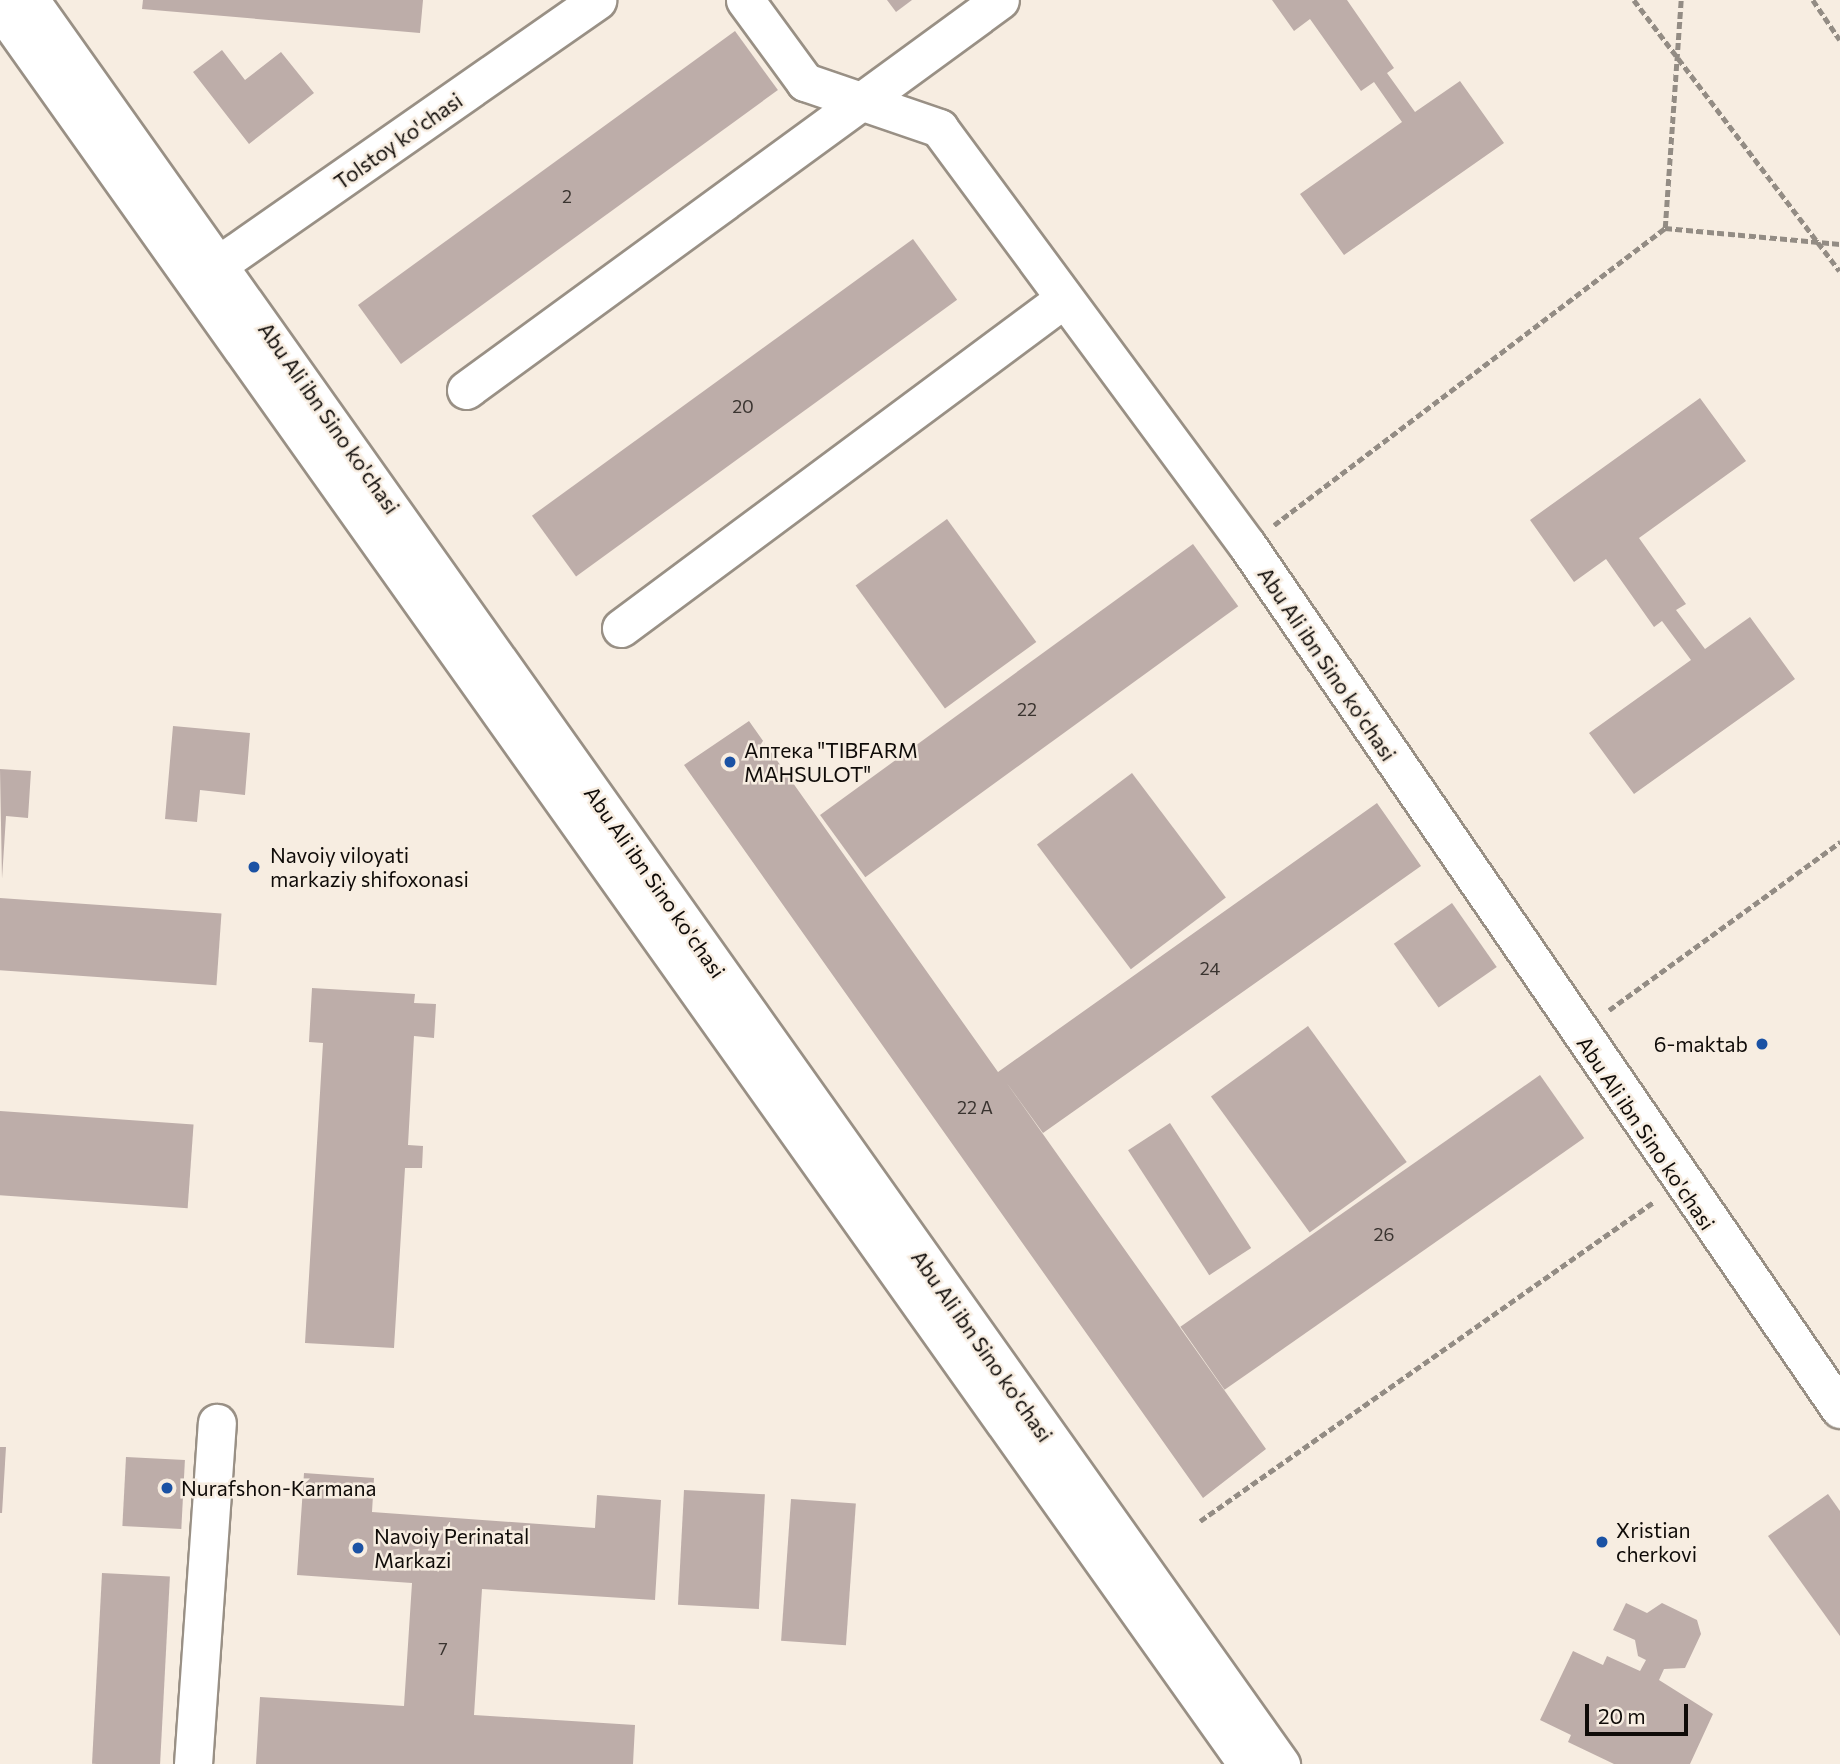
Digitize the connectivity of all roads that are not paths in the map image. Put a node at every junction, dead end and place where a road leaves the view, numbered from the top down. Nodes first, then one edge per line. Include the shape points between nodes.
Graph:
1 (30, 0) edge
2 (597, 0) edge
3 (745, 0) edge
4 (1000, 0) edge
5 (0, 8) edge
6 (852, 102) junction
7 (209, 272) junction
8 (1061, 301) junction
9 (466, 390) dead end
10 (621, 628) dead end
11 (1840, 1409) edge
12 (217, 1423) dead end
13 (193, 1764) edge
14 (1247, 1764) edge
15 (1281, 1764) edge

1 - 7 street, Abu Ali ibn Sino ko'chasi
2 - 7 street, Tolstoy ko'chasi
3 - 6 street, Abu Ali ibn Sino ko'chasi via 805,82
4 - 6 street
5 - 7 street, Abu Ali ibn Sino ko'chasi
6 - 8 street, Abu Ali ibn Sino ko'chasi via 939,128
6 - 9 street
7 - 14 street, Abu Ali ibn Sino ko'chasi
7 - 15 street, Abu Ali ibn Sino ko'chasi
8 - 10 street
8 - 11 street, Abu Ali ibn Sino ko'chasi via 1247,545 1679,1184
12 - 13 street

